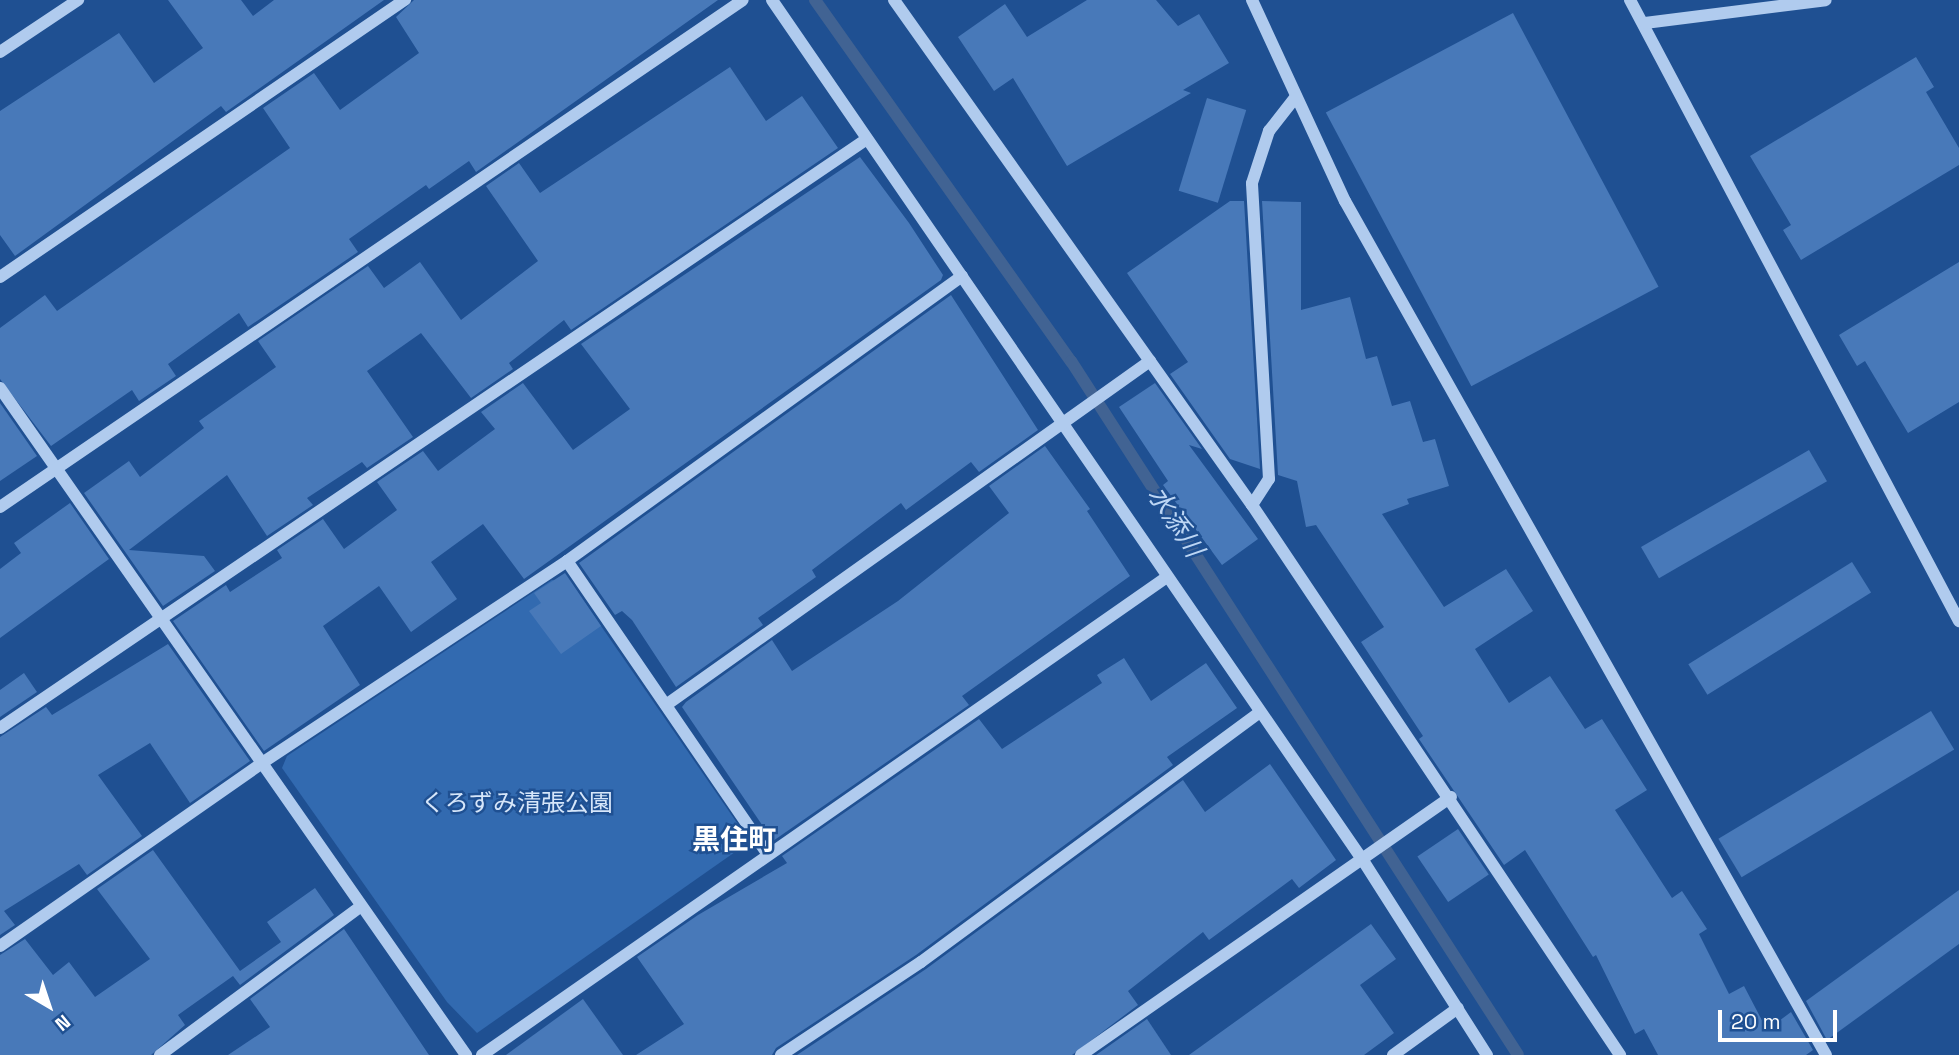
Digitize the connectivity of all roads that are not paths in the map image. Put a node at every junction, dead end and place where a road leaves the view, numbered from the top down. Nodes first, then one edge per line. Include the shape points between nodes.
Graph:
1 (78, 0) edge
2 (405, 0) edge
3 (743, 0) edge
4 (772, 0) edge
5 (894, 0) edge
6 (1252, 0) edge
7 (1630, 0) edge
8 (1826, 0) edge
9 (1645, 23) junction
10 (0, 52) edge
11 (1294, 99) junction
12 (867, 139) junction
13 (962, 276) junction
14 (0, 277) edge
15 (1150, 361) junction
16 (0, 388) edge
17 (1062, 423) junction
18 (56, 469) junction
19 (1252, 505) junction
20 (0, 508) edge
21 (567, 561) junction
22 (1167, 577) junction
23 (161, 619) junction
24 (1959, 621) edge
25 (666, 705) junction
26 (1259, 713) junction
27 (0, 728) edge
28 (262, 763) junction
29 (1451, 797) junction
30 (768, 855) junction
31 (1364, 862) junction
32 (362, 906) junction
33 (0, 946) edge
34 (1458, 1008) junction
35 (160, 1055) edge
36 (466, 1055) edge
37 (482, 1055) edge
38 (781, 1055) edge
39 (1081, 1055) edge
40 (1393, 1055) edge
41 (1487, 1055) edge
42 (1620, 1055) edge
43 (1826, 1055) edge

1 - 10 street
2 - 14 street
3 - 18 street
4 - 12 street
5 - 15 street
6 - 11 street
7 - 9 street
8 - 9 street
9 - 24 street
11 - 19 street via 1269,131 1252,183 1269,479
11 - 43 street via 1345,201
12 - 13 street
12 - 23 street
13 - 17 street
13 - 21 street
15 - 17 street
15 - 19 street
16 - 18 street
17 - 22 street
17 - 25 street
18 - 20 street
18 - 23 street
19 - 29 street
21 - 25 street
21 - 28 street
22 - 26 street
22 - 30 street
23 - 27 street
23 - 28 street
25 - 30 street
26 - 31 street
26 - 38 street via 921,962
28 - 32 street
28 - 33 street
29 - 31 street
29 - 42 street
30 - 37 street
31 - 34 street
31 - 39 street
32 - 35 street
32 - 36 street
34 - 40 street
34 - 41 street

